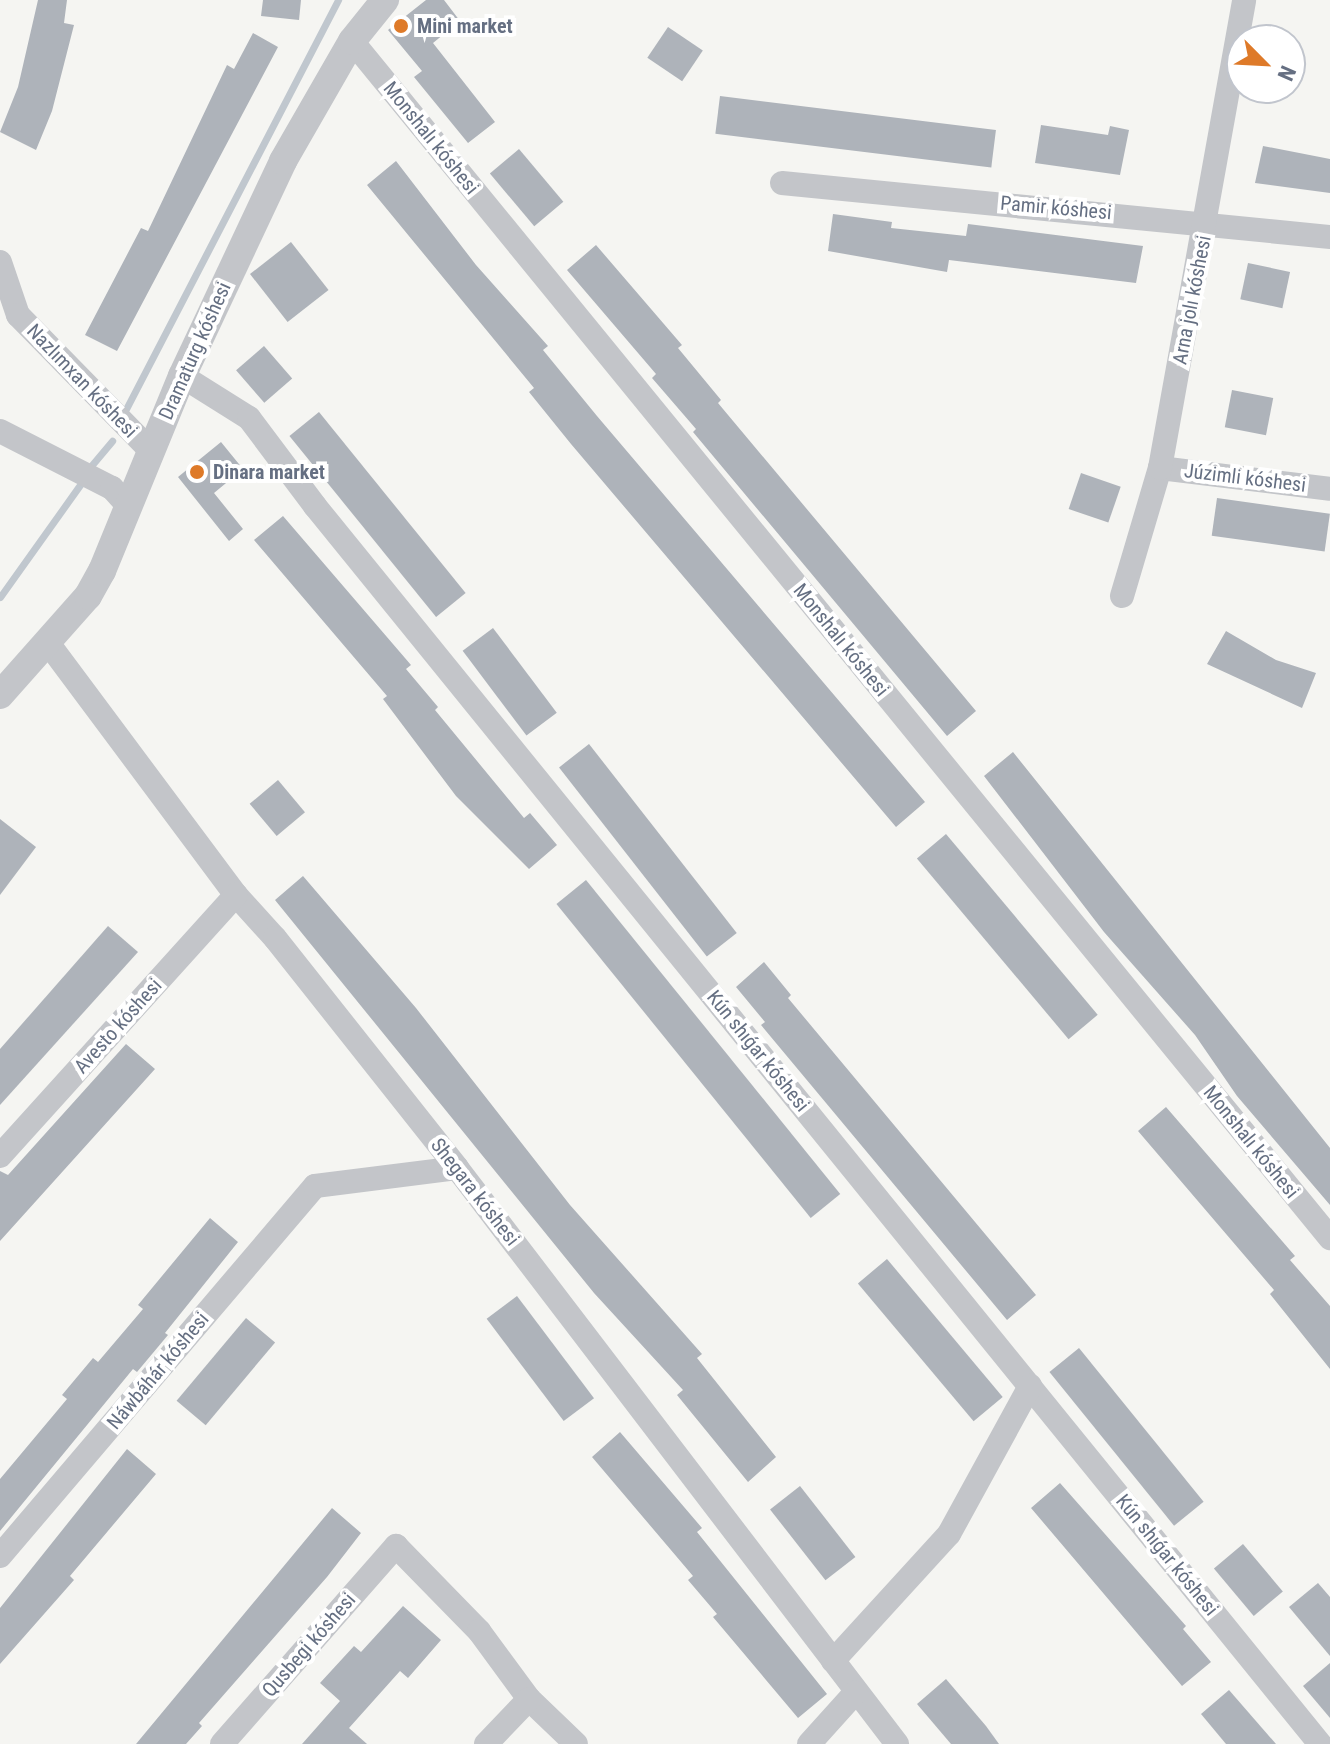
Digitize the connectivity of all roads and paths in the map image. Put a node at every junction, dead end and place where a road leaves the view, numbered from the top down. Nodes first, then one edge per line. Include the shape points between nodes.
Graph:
1 (385, 0) edge
2 (1244, 0) edge
3 (352, 41) junction
4 (782, 183) dead end
5 (1207, 221) junction
6 (1330, 237) edge
7 (0, 262) edge
8 (182, 376) junction
9 (0, 431) edge
10 (151, 451) junction
11 (1160, 468) junction
12 (1330, 489) edge
13 (129, 507) junction
14 (1122, 596) dead end
15 (48, 643) junction
16 (0, 695) edge
17 (236, 895) junction
18 (0, 1156) edge
19 (457, 1168) junction
20 (1330, 1238) edge
21 (1030, 1386) junction
22 (0, 1556) edge
23 (833, 1661) junction
24 (855, 1693) junction
25 (529, 1699) junction
26 (222, 1744) edge
27 (486, 1744) edge
28 (576, 1744) edge
29 (809, 1744) edge
30 (897, 1744) edge
31 (1320, 1744) edge

1 - 3 street, Dramaturg kóshesi
2 - 5 street, Arna jolı kóshesi
3 - 8 street, Dramaturg kóshesi via 283,161
3 - 20 street, Monshalı kóshesi
4 - 5 street, Pamir kóshesi
5 - 6 street, Pamir kóshesi
5 - 11 street, Arna jolı kóshesi
7 - 10 street, Nazlımxan kóshesi via 18,315
8 - 10 street, Dramaturg kóshesi
8 - 21 street, Kún shıǵar kóshesi via 249,418
9 - 13 street via 112,488
10 - 13 street, Dramaturg kóshesi
11 - 12 street, Júzimli kóshesi
11 - 14 street, Arna jolı kóshesi
13 - 15 street, Dramaturg kóshesi via 88,596
15 - 16 street, Dramaturg kóshesi
15 - 17 street, Shegara kóshesi
17 - 18 street, Avesto kóshesi
17 - 19 street, Shegara kóshesi
19 - 22 street, Náwbáhár kóshesi via 315,1186
19 - 23 street, Shegara kóshesi
21 - 23 street via 949,1534
21 - 31 street, Kún shıǵar kóshesi
23 - 24 street, Shegara kóshesi
24 - 29 street
24 - 30 street, Shegara kóshesi
25 - 26 street, Qusbegi kóshesi via 479,1631 396,1546
25 - 27 street
25 - 28 street

